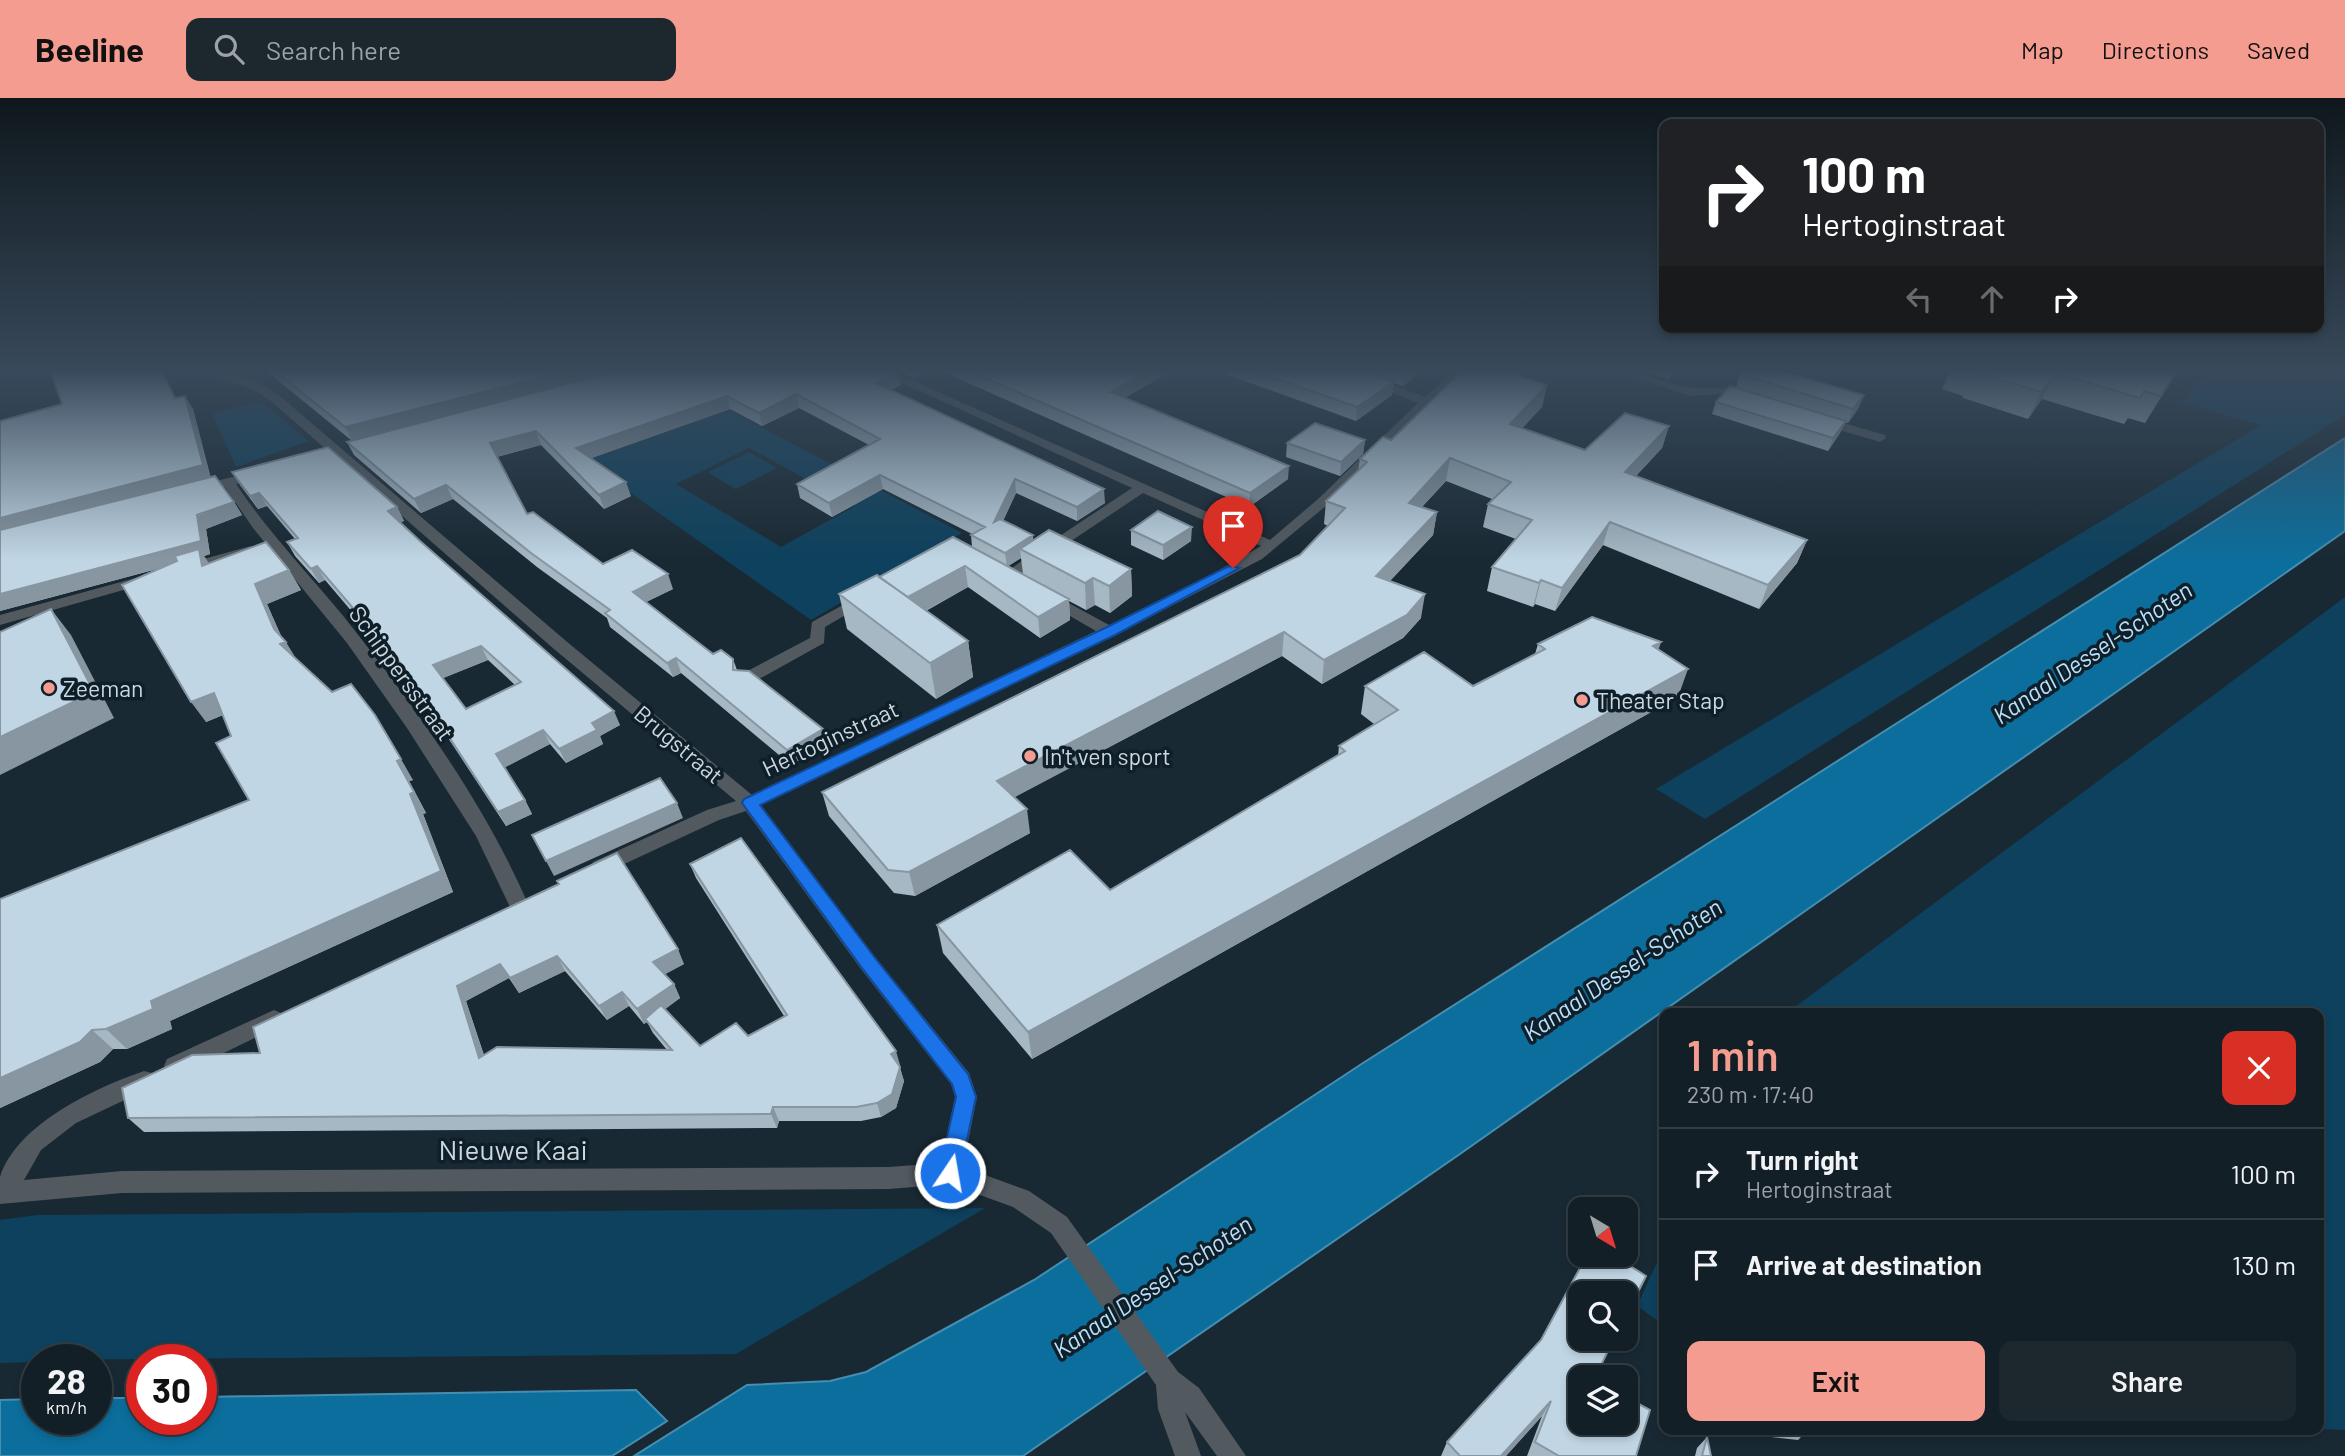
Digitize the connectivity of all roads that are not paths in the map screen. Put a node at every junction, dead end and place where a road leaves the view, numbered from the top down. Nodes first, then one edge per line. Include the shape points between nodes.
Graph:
1 (314, 433) edge
2 (1020, 433) edge
3 (1392, 433) edge
4 (1865, 433) edge
5 (1880, 438) dead end
6 (270, 472) edge
7 (228, 482) junction
8 (1141, 488) junction
9 (187, 493) edge
10 (271, 545) junction
11 (1272, 546) junction
12 (873, 594) edge
13 (0, 620) edge
14 (1110, 632) junction
15 (746, 680) edge
16 (750, 803) junction
17 (579, 876) edge
18 (542, 893) edge
19 (293, 1010) edge
20 (950, 1173) junction
21 (2, 1192) edge
22 (1164, 1374) junction
23 (1188, 1456) edge
24 (1233, 1456) edge

1 - 16 street, Brugstraat
2 - 8 street
3 - 11 street, Hertoginstraat
4 - 5 street
6 - 7 street
7 - 9 street
7 - 10 street, Schippersstraat
8 - 11 street
8 - 14 street via 1016,580
10 - 13 street
10 - 18 street, Schippersstraat via 386,685 452,780 506,872 511,907
11 - 14 street, Hertoginstraat
12 - 15 street via 817,625 818,640
14 - 16 street, Hertoginstraat
16 - 17 street, Hertoginstraat
16 - 20 street, Brugstraat via 961,1080 966,1097
19 - 21 street via 68,1116 33,1143
20 - 21 street, Nieuwe Kaai via 889,1178 136,1182
20 - 22 street, Nieuwe Kaai via 1021,1199 1059,1225
22 - 23 street
22 - 24 street via 1189,1397

